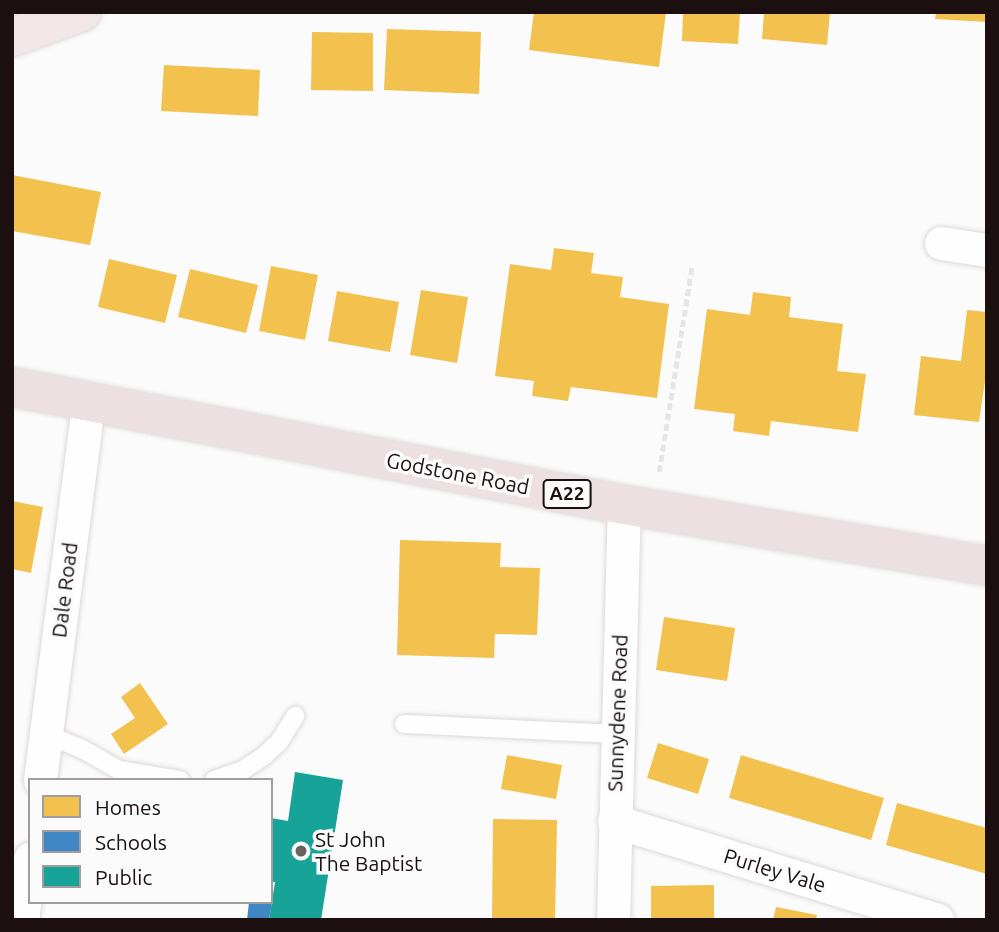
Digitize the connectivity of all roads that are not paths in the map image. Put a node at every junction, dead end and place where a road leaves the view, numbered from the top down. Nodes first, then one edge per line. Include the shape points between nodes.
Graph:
1 (82, 12) edge
2 (12, 37) edge
3 (942, 243) dead end
4 (987, 250) edge
5 (12, 387) edge
6 (89, 400) junction
7 (624, 505) junction
8 (987, 566) edge
9 (295, 716) dead end
10 (404, 724) dead end
11 (46, 734) junction
12 (617, 734) junction
13 (40, 778) edge
14 (168, 778) edge
15 (220, 778) edge
16 (614, 821) junction
17 (28, 874) edge
18 (22, 920) edge
19 (613, 920) edge
20 (937, 920) edge

1 - 2 main road
3 - 4 street
5 - 6 highway, Godstone Road / A22
6 - 7 highway, Godstone Road / A22
6 - 11 street, Dale Road
7 - 8 highway, Godstone Road / A22
7 - 12 street, Sunnydene Road
9 - 15 lane via 265,755
10 - 12 lane
11 - 13 street, Dale Road
11 - 14 lane via 119,770
12 - 16 street, Sunnydene Road
16 - 19 street, Sunnydene Road
16 - 20 street, Purley Vale
17 - 18 street

